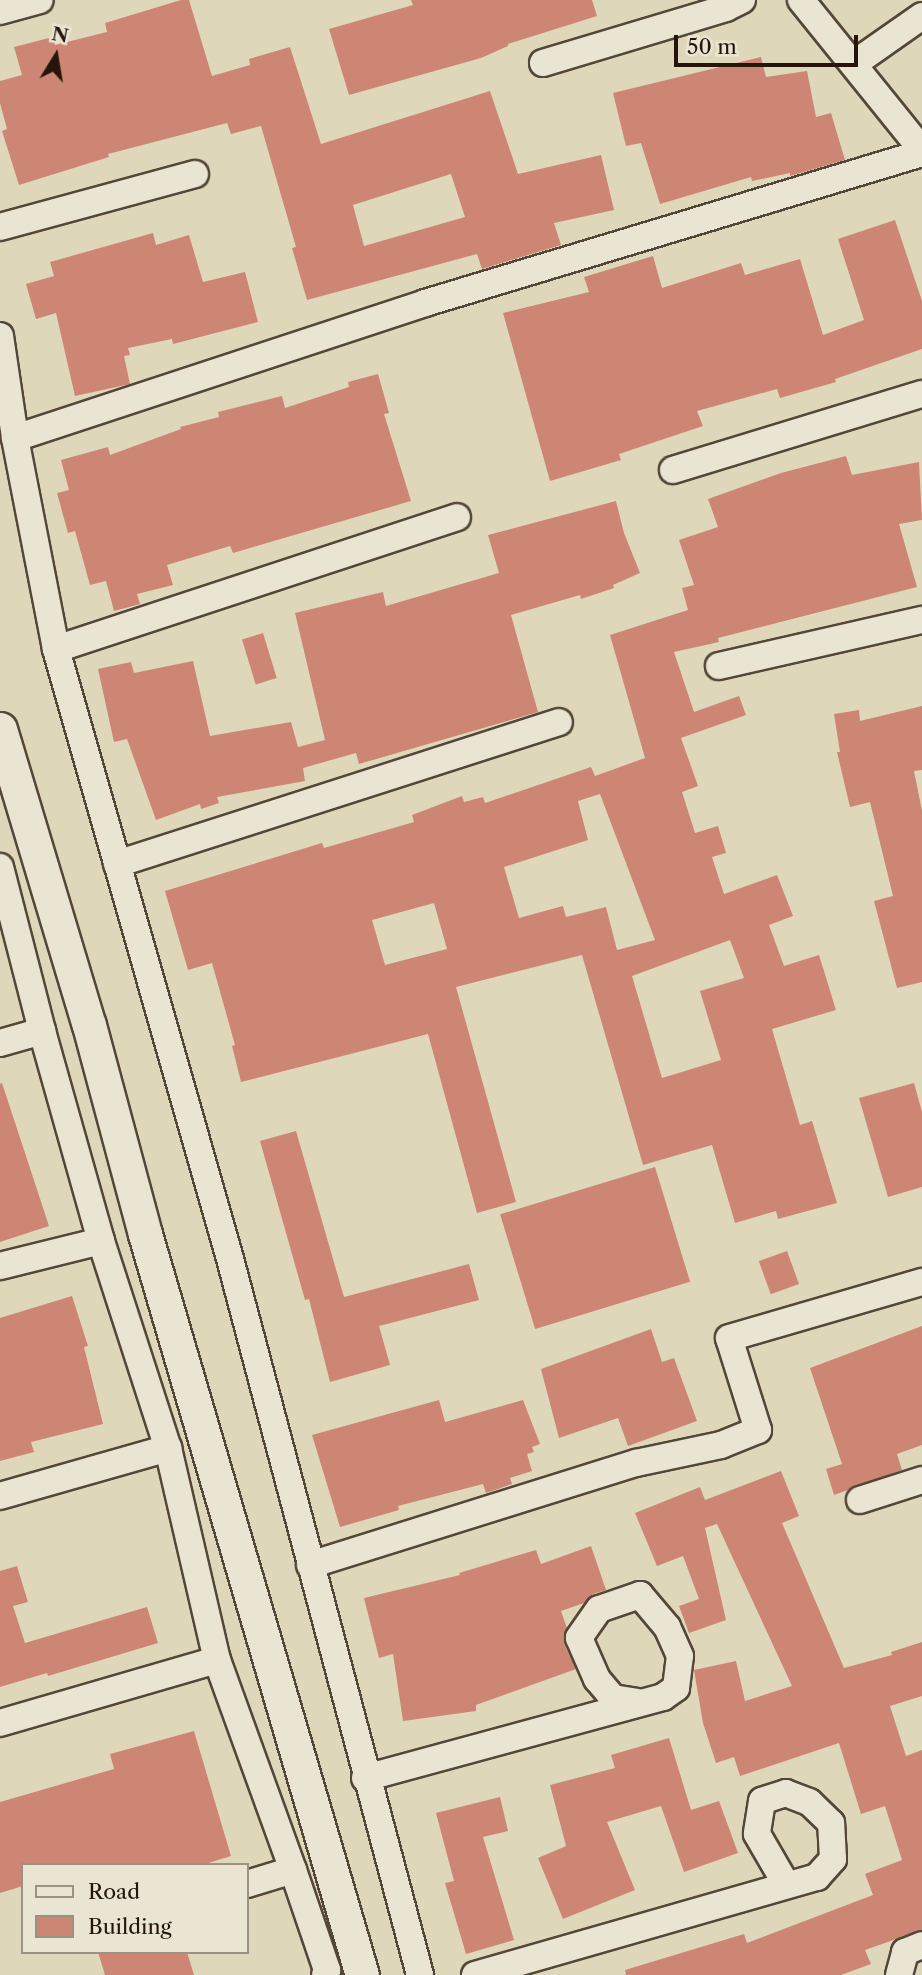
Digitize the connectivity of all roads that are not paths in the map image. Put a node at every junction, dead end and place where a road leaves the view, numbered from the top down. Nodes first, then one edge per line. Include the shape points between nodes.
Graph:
1 (40, 0) edge
2 (742, 0) edge
3 (801, 0) edge
4 (0, 11) edge
5 (922, 16) edge
6 (543, 63) dead end
7 (855, 63) junction
8 (922, 151) edge
9 (195, 174) dead end
10 (0, 227) edge
11 (0, 336) edge
12 (922, 394) edge
13 (15, 439) junction
14 (673, 470) dead end
15 (457, 517) dead end
16 (922, 620) edge
17 (55, 649) junction
18 (719, 666) dead end
19 (559, 722) dead end
20 (0, 729) edge
21 (117, 864) junction
22 (0, 867) edge
23 (42, 1031) junction
24 (0, 1043) edge
25 (101, 1241) junction
26 (0, 1266) edge
27 (922, 1282) edge
28 (168, 1448) junction
29 (922, 1480) edge
30 (0, 1496) edge
31 (860, 1500) dead end
32 (310, 1565) junction
33 (217, 1660) junction
34 (638, 1702) dead end
35 (0, 1723) edge
36 (365, 1778) junction
37 (319, 1825) junction
38 (281, 1840) junction
39 (293, 1870) junction
40 (248, 1884) edge
41 (786, 1884) dead end
42 (922, 1945) edge
43 (324, 1975) edge
44 (362, 1975) edge
45 (420, 1975) edge
46 (475, 1975) edge
47 (899, 1975) edge

1 - 4 street
2 - 6 street
3 - 7 street
5 - 7 street
7 - 8 street
8 - 13 street via 425,303
9 - 10 street
11 - 13 street
12 - 14 street
13 - 17 street
15 - 17 street
16 - 18 street
17 - 21 street
19 - 21 street
20 - 37 street
21 - 32 street via 229,1255
22 - 23 street
23 - 24 street
23 - 25 street
25 - 26 street
25 - 28 street
27 - 32 street via 729,1338 758,1430 721,1445 636,1463
28 - 30 street
28 - 33 street
29 - 31 street
32 - 36 street
33 - 35 street
33 - 38 street
34 - 36 street
36 - 45 street
37 - 38 street
37 - 44 street
38 - 39 street
39 - 40 street
39 - 43 street via 327,1969
41 - 46 street
42 - 47 street via 905,1952

